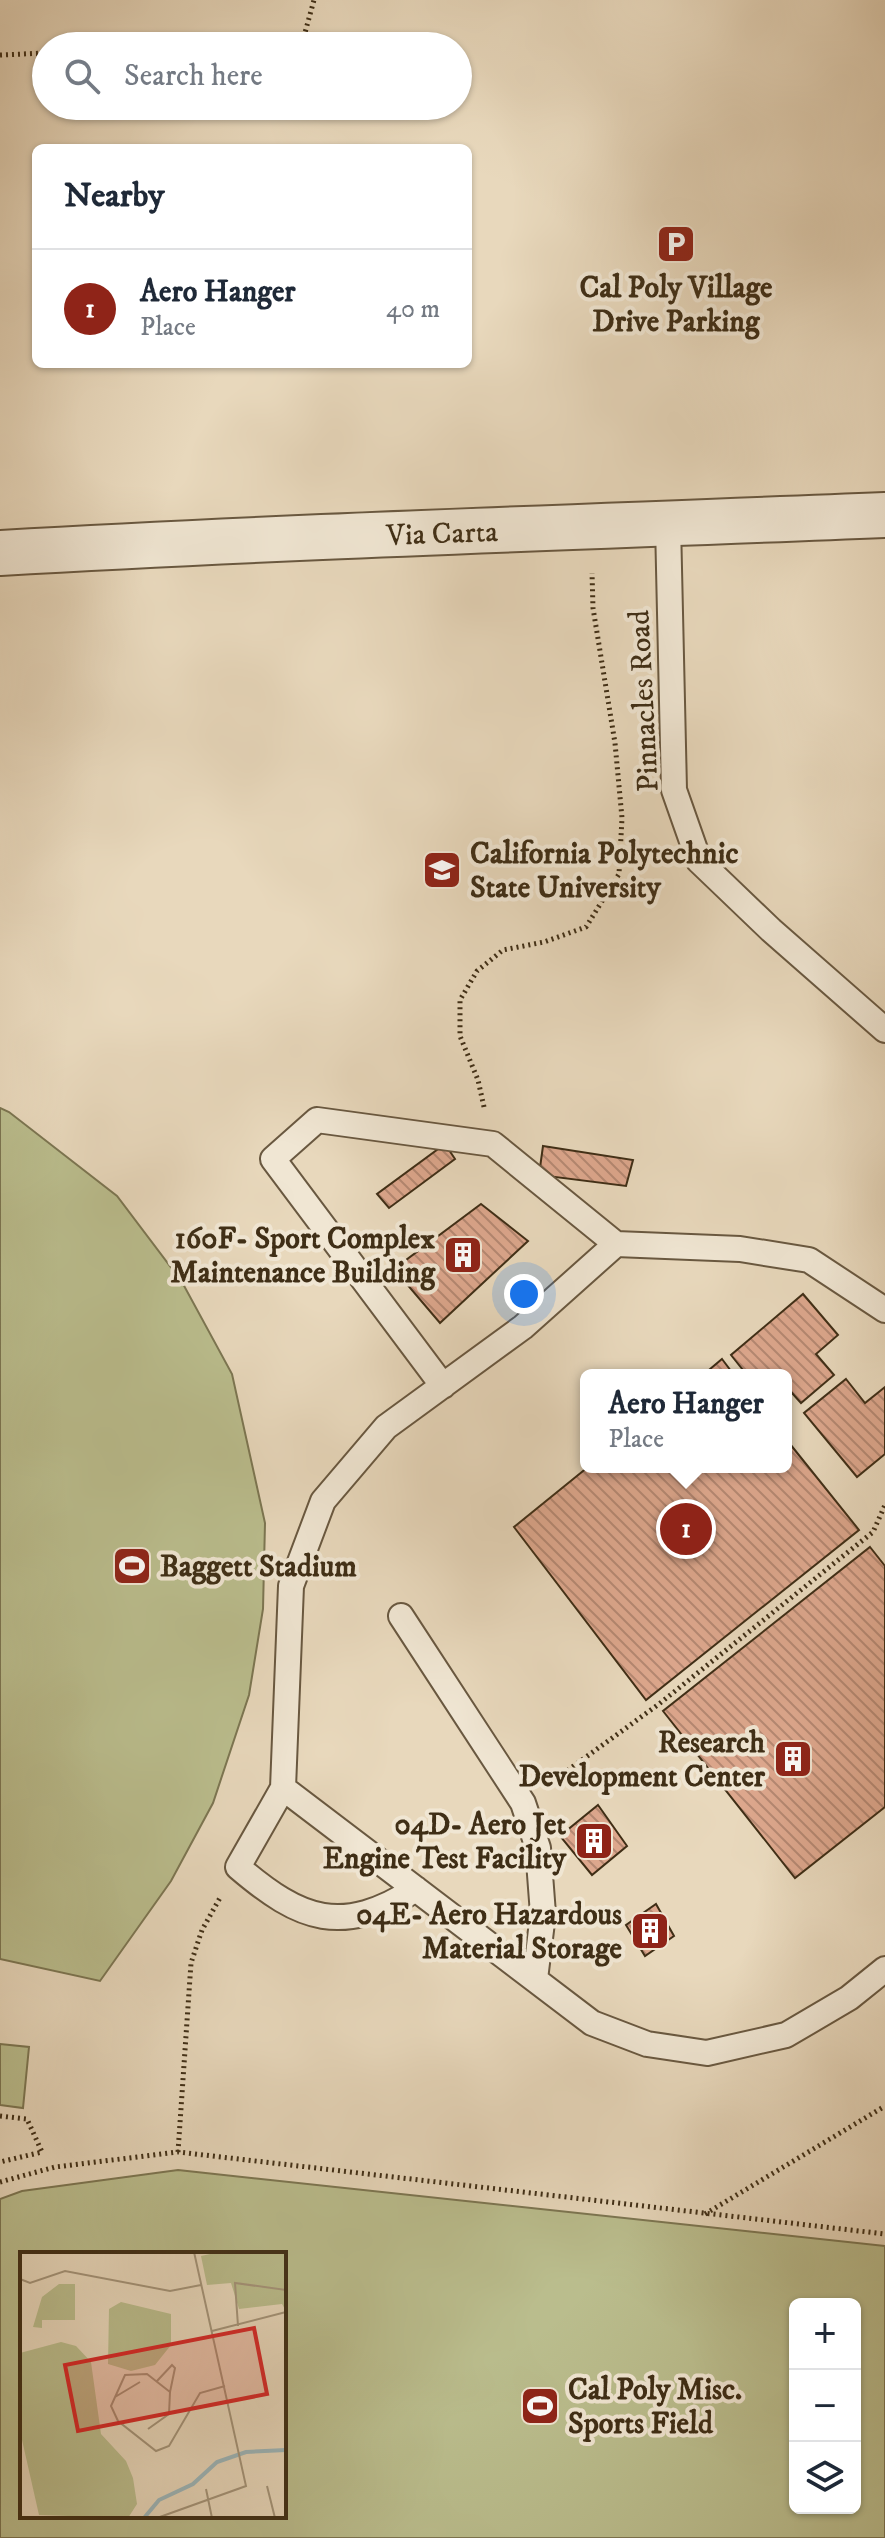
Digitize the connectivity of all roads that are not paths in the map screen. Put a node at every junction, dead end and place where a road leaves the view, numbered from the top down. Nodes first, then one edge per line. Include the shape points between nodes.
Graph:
1 (885, 515) edge
2 (668, 524) junction
3 (0, 553) edge
4 (885, 1030) edge
5 (616, 1244) junction
6 (885, 1310) edge
7 (443, 1386) junction
8 (401, 1616) dead end
9 (283, 1788) junction
10 (416, 1889) junction
11 (885, 1969) edge
12 (535, 1979) junction

1 - 2 street, Via Carta
2 - 3 street, Via Carta
2 - 4 lane, Pinnacles Road via 674,790 699,861
5 - 6 lane via 740,1249 809,1260
5 - 7 lane via 523,1327
5 - 7 lane via 493,1144 317,1120 273,1159
7 - 9 lane via 386,1427 323,1501 291,1586
8 - 12 lane via 523,1803 538,1848 543,1914
9 - 10 lane
9 - 10 lane via 238,1867 269,1893 306,1912 343,1918 387,1908
10 - 12 lane
11 - 12 lane via 849,1998 786,2035 707,2053 647,2044 592,2023

